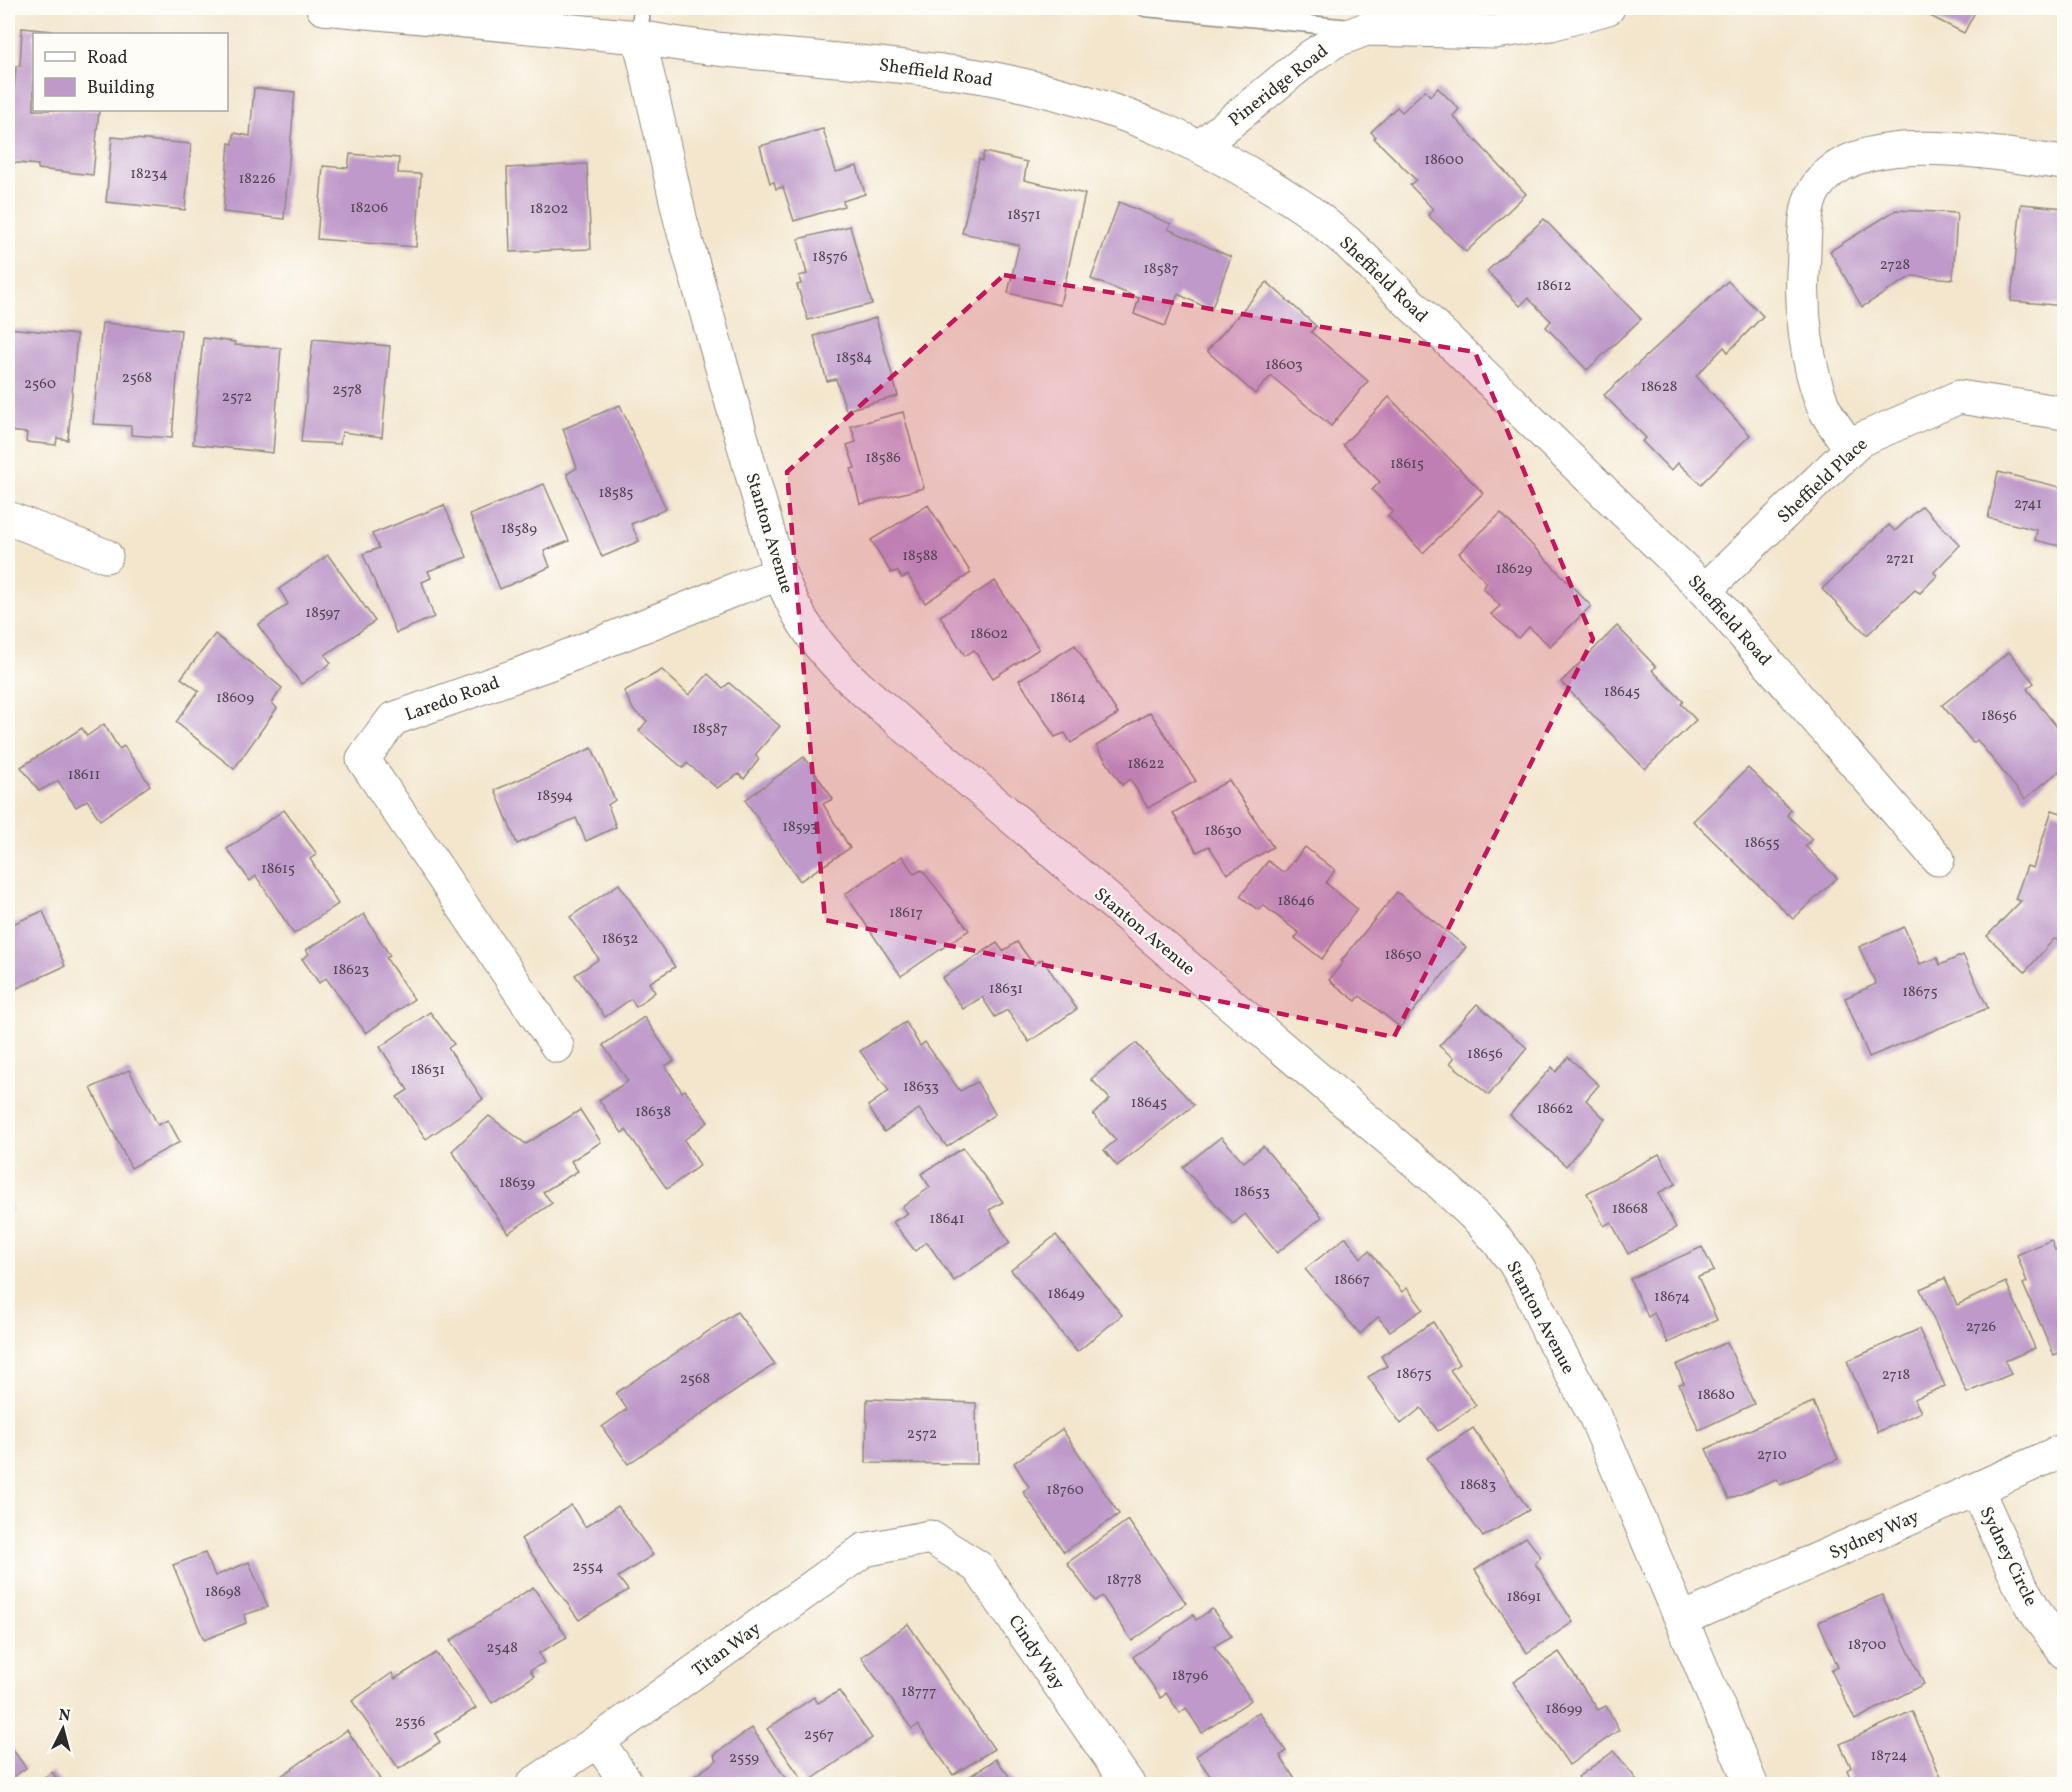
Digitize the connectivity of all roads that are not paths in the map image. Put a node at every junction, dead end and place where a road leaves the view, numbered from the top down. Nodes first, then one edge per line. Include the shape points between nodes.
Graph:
1 (324, 8) edge
2 (1145, 8) edge
3 (1608, 8) edge
4 (641, 22) edge
5 (1366, 29) junction
6 (1201, 147) junction
7 (2064, 163) edge
8 (2064, 413) edge
9 (1851, 449) junction
10 (8, 518) edge
11 (106, 556) dead end
12 (780, 574) junction
13 (1706, 590) junction
14 (1938, 859) dead end
15 (557, 1046) dead end
16 (2064, 1450) edge
17 (1977, 1489) junction
18 (930, 1537) joint
19 (1683, 1619) junction
20 (2064, 1652) edge
21 (598, 1741) junction
22 (533, 1785) edge
23 (627, 1785) edge
24 (1128, 1785) edge
25 (1751, 1785) edge

1 - 4 street, Sheffield Road
2 - 5 lane
3 - 5 street, Pineridge Road via 1551,24 1495,32
4 - 6 street, Sheffield Road via 682,46 878,64 1016,83 1121,113
4 - 12 street, Stanton Avenue via 681,222
5 - 6 street, Pineridge Road via 1335,41 1310,57
6 - 13 street, Sheffield Road via 1263,181 1347,242
7 - 9 street via 1954,149 1893,148 1830,169 1813,190 1806,217 1802,294 1810,363 1822,405
8 - 9 street, Sheffield Place via 1959,398 1860,440
9 - 13 street, Sheffield Place
10 - 11 street
12 - 15 street, Laredo Road via 393,719 363,759
12 - 19 street, Stanton Avenue via 801,621 858,686 1438,1181 1497,1240 1529,1288 1595,1416
13 - 14 street, Sheffield Road
16 - 17 street, Sydney Way
17 - 19 street, Sydney Way
17 - 20 street, Sydney Circle via 2018,1581
18 - 21 street, Titan Way via 864,1550
18 - 24 street, Cindy Way via 978,1566
19 - 25 street, Stanton Avenue
21 - 22 street, Titan Way
21 - 23 street

